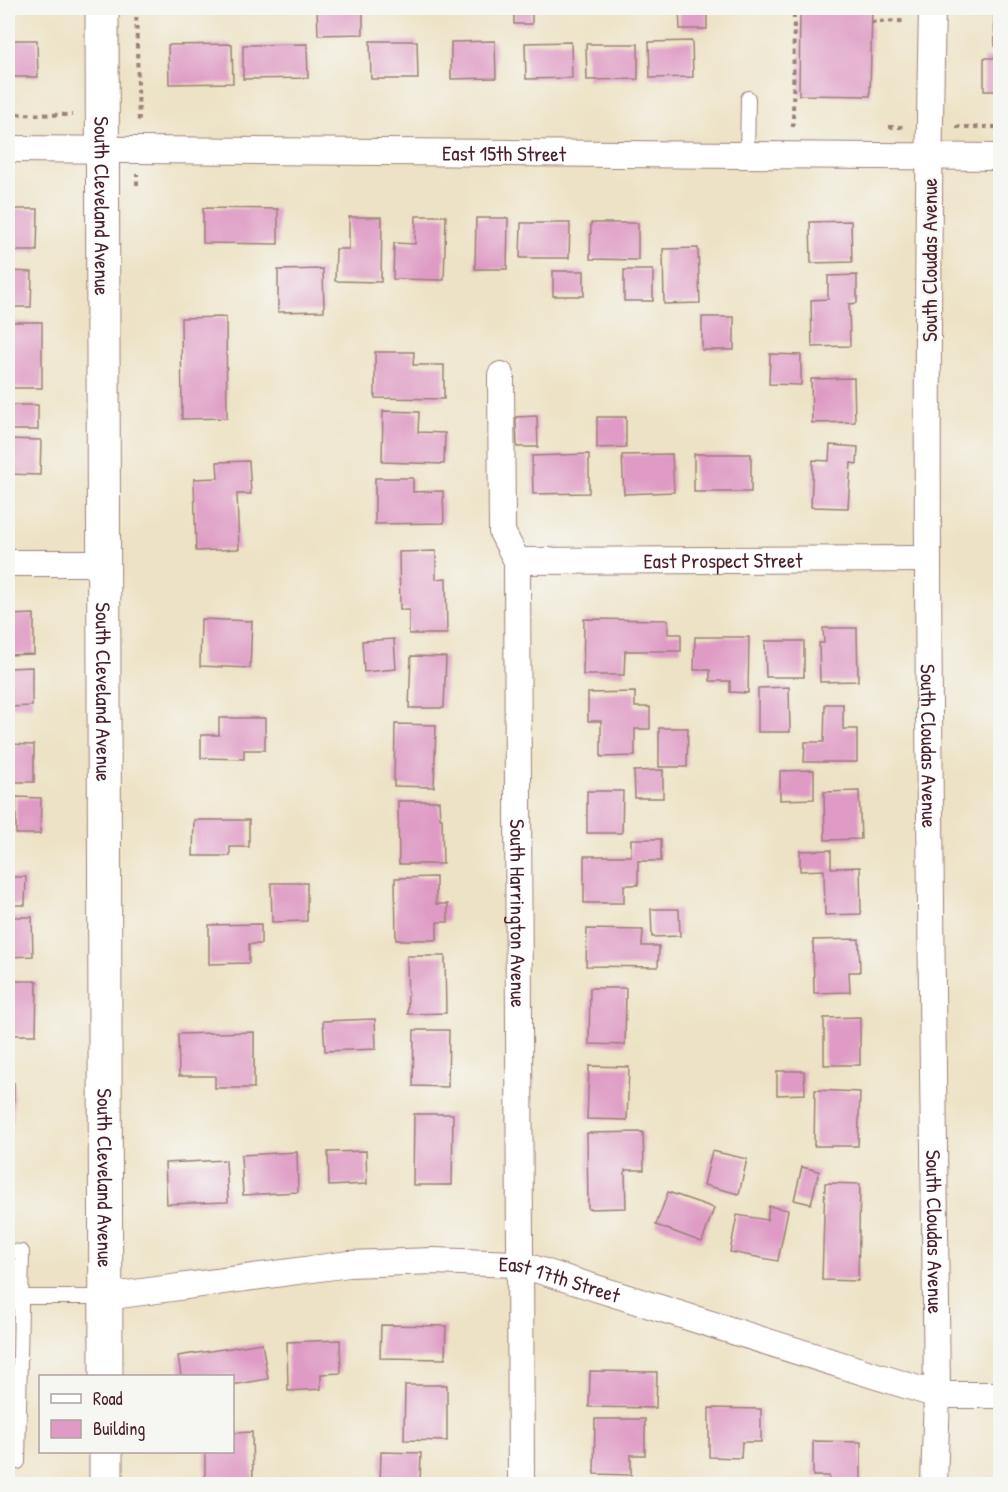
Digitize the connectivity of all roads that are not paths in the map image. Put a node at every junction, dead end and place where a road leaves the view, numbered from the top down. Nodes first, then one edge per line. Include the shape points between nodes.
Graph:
1 (102, 8) edge
2 (932, 8) edge
3 (748, 98) dead end
4 (8, 149) edge
5 (102, 151) junction
6 (747, 156) junction
7 (929, 156) junction
8 (1000, 157) edge
9 (501, 375) dead end
10 (928, 559) junction
11 (517, 561) junction
12 (8, 563) edge
13 (104, 563) junction
14 (8, 1251) edge
15 (519, 1264) junction
16 (21, 1297) junction
17 (105, 1297) junction
18 (106, 1375) edge
19 (937, 1395) junction
20 (1000, 1395) edge
21 (106, 1453) edge
22 (18, 1462) dead end
23 (106, 1485) edge
24 (521, 1485) edge
25 (934, 1485) edge

1 - 5 street, South Cleveland Avenue
2 - 7 street, South Cloudas Avenue
3 - 6 lane
4 - 5 street, East 15th Street
5 - 6 street, East 15th Street
5 - 13 street, South Cleveland Avenue
6 - 7 street, East 15th Street
7 - 8 street, East 15th Street
7 - 10 street, South Cloudas Avenue
9 - 11 street via 502,532
10 - 11 street, East Prospect Street
10 - 19 street, South Cloudas Avenue
11 - 15 street, South Harrington Avenue
12 - 13 street
13 - 17 street, South Cleveland Avenue
14 - 16 lane via 22,1252
15 - 17 street, East 17th Street via 349,1264
15 - 19 street, East 17th Street
15 - 24 street, South Harrington Avenue
16 - 17 lane
16 - 22 lane
17 - 18 street, South Cleveland Avenue
19 - 20 street, East 17th Street
19 - 25 street, South Cloudas Avenue
21 - 23 street

